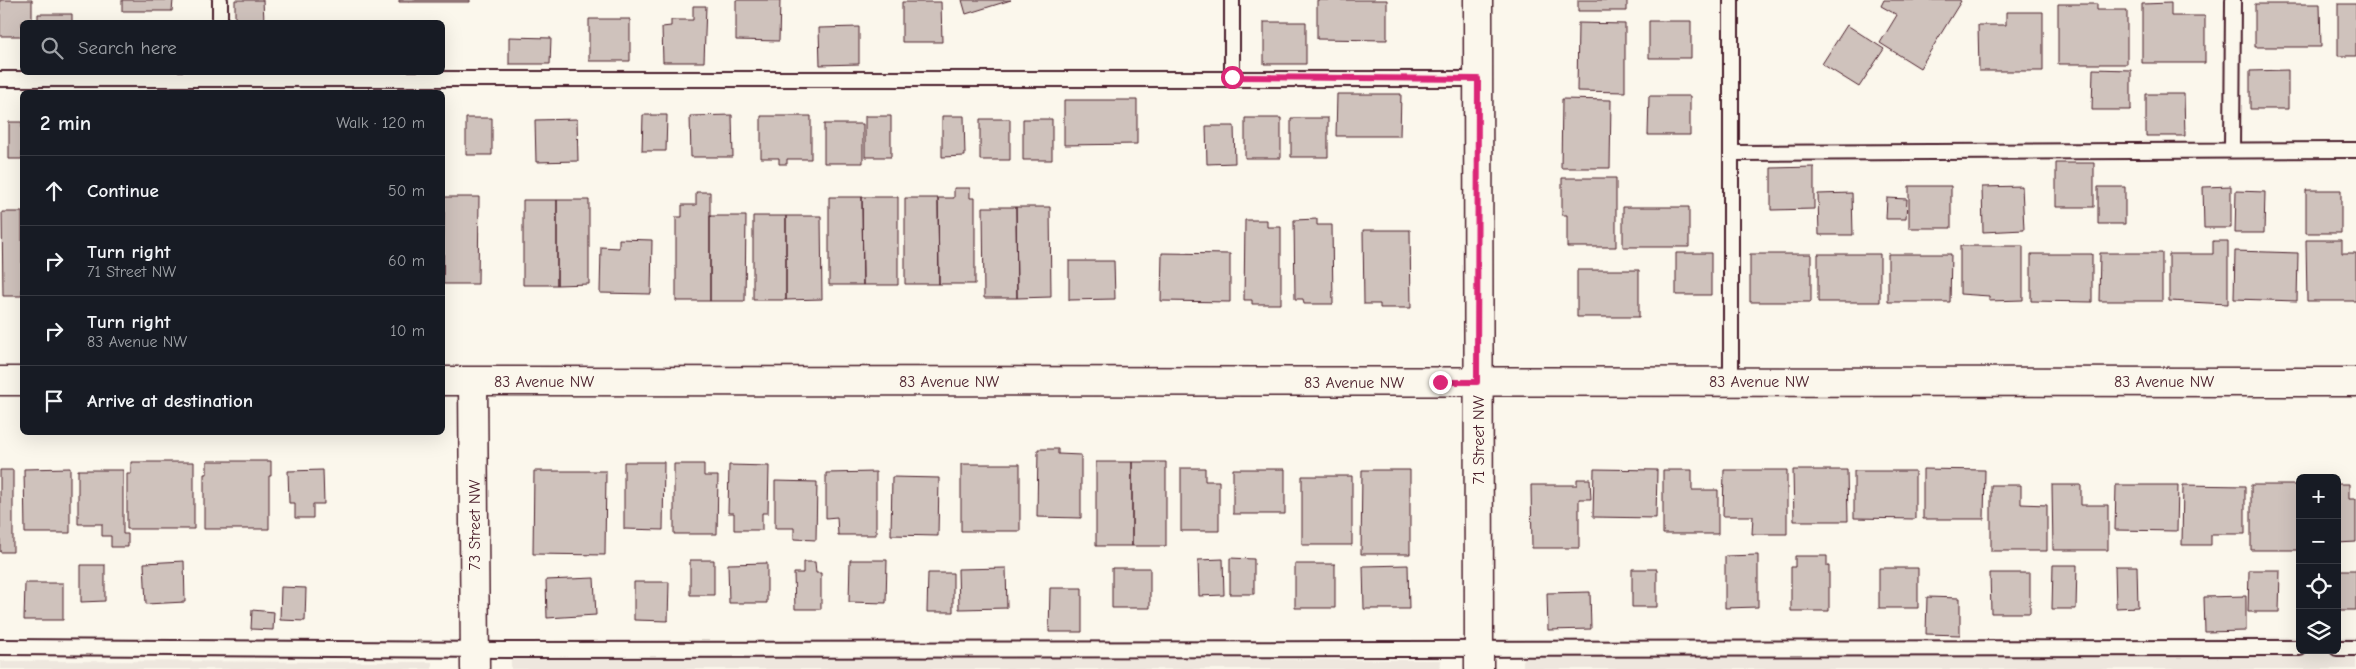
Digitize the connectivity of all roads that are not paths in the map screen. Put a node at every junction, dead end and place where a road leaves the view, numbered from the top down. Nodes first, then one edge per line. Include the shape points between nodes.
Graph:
1 (220, 0) edge
2 (1232, 0) edge
3 (1478, 0) edge
4 (1731, 0) edge
5 (2233, 0) edge
6 (220, 20) edge
7 (220, 75) edge
8 (1232, 77) junction
9 (0, 78) edge
10 (1478, 79) junction
11 (2232, 150) junction
12 (2356, 150) edge
13 (1731, 153) junction
14 (0, 381) edge
15 (20, 381) edge
16 (445, 381) edge
17 (473, 381) junction
18 (1731, 381) junction
19 (1477, 382) junction
20 (2356, 382) edge
21 (0, 648) edge
22 (2296, 648) edge
23 (2341, 648) edge
24 (2356, 648) edge
25 (475, 659) edge
26 (1479, 659) edge

1 - 6 lane
2 - 8 lane
3 - 10 street, 71 Street NW
4 - 13 lane
5 - 11 lane
7 - 8 lane
7 - 9 lane
8 - 10 lane
10 - 19 street, 71 Street NW
11 - 12 lane
11 - 13 lane
13 - 18 lane
14 - 15 street
16 - 17 street, 83 Avenue NW
17 - 19 street, 83 Avenue NW
17 - 25 street, 73 Street NW
18 - 19 street, 83 Avenue NW
18 - 20 street, 83 Avenue NW
19 - 26 street, 71 Street NW
21 - 25 lane
22 - 26 lane
23 - 24 lane
25 - 26 lane

